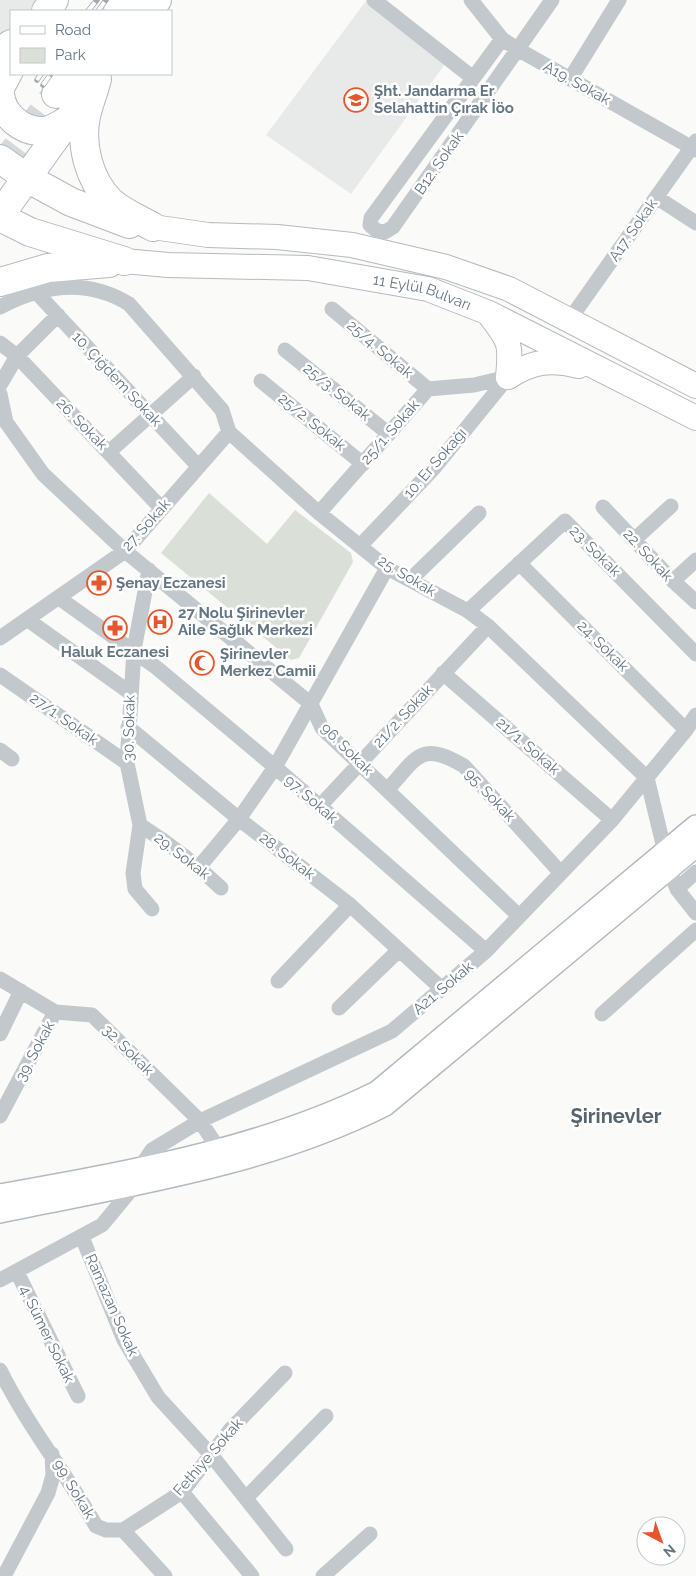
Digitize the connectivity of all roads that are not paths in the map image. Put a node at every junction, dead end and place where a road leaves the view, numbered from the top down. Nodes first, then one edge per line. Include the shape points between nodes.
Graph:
1 (157, 0) edge
2 (374, 0) edge
3 (471, 0) edge
4 (552, 0) edge
5 (619, 0) edge
6 (149, 10) edge
7 (502, 39) junction
8 (519, 50) junction
9 (10, 59) edge
10 (10, 65) edge
11 (10, 69) edge
12 (0, 74) edge
13 (99, 76) edge
14 (473, 78) junction
15 (570, 79) junction
16 (0, 82) edge
17 (0, 88) edge
18 (0, 94) edge
19 (65, 122) junction
20 (694, 146) edge
21 (0, 159) edge
22 (0, 172) edge
23 (27, 178) junction
24 (656, 197) junction
25 (2, 210) edge
26 (696, 223) edge
27 (153, 227) junction
28 (124, 261) junction
29 (0, 282) edge
30 (36, 292) junction
31 (0, 307) edge
32 (332, 309) dead end
33 (489, 313) junction
34 (58, 315) junction
35 (570, 319) junction
36 (0, 343) edge
37 (285, 350) dead end
38 (17, 356) junction
39 (600, 371) junction
40 (194, 376) junction
41 (508, 378) junction
42 (260, 381) dead end
43 (0, 385) edge
44 (696, 386) edge
45 (428, 389) junction
46 (0, 394) edge
47 (151, 415) junction
48 (696, 418) edge
49 (229, 432) junction
50 (389, 434) junction
51 (109, 452) junction
52 (363, 464) junction
53 (198, 466) junction
54 (671, 506) dead end
55 (603, 507) dead end
56 (162, 508) junction
57 (319, 513) junction
58 (480, 513) dead end
59 (634, 540) junction
60 (360, 546) junction
61 (125, 551) junction
62 (696, 560) edge
63 (519, 563) junction
64 (387, 568) junction
65 (149, 570) junction
66 (410, 580) junction
67 (673, 581) junction
68 (59, 598) junction
69 (696, 602) edge
70 (468, 611) junction
71 (28, 620) junction
72 (488, 626) junction
73 (0, 638) edge
74 (134, 650) junction
75 (696, 654) edge
76 (443, 673) junction
77 (0, 675) edge
78 (130, 692) junction
79 (311, 704) junction
80 (696, 715) edge
81 (128, 727) junction
82 (686, 730) junction
83 (127, 763) junction
84 (358, 764) junction
85 (275, 767) junction
86 (647, 778) junction
87 (388, 789) junction
88 (320, 806) junction
89 (239, 820) junction
90 (612, 820) junction
91 (140, 826) junction
92 (696, 826) edge
93 (696, 846) edge
94 (667, 861) junction
95 (199, 867) junction
96 (560, 872) junction
97 (696, 872) edge
98 (221, 888) dead end
99 (677, 888) junction
100 (350, 905) junction
101 (152, 910) dead end
102 (696, 913) edge
103 (519, 916) junction
104 (696, 930) edge
105 (399, 950) junction
106 (486, 950) junction
107 (0, 980) edge
108 (278, 981) dead end
109 (442, 989) junction
110 (21, 991) junction
111 (339, 1008) dead end
112 (56, 1012) junction
113 (602, 1014) dead end
114 (0, 1034) edge
115 (4, 1100) edge
116 (0, 1116) edge
117 (200, 1121) junction
118 (223, 1156) junction
119 (138, 1177) junction
120 (0, 1195) edge
121 (0, 1212) edge
122 (82, 1238) junction
123 (16, 1272) junction
124 (0, 1280) edge
125 (0, 1370) edge
126 (285, 1373) dead end
127 (78, 1396) dead end
128 (6, 1398) edge
129 (326, 1416) dead end
130 (52, 1453) junction
131 (212, 1456) junction
132 (182, 1492) junction
133 (246, 1498) junction
134 (123, 1530) junction
135 (370, 1534) dead end
136 (286, 1549) dead end
137 (4, 1576) edge
138 (165, 1576) edge
139 (252, 1576) edge
140 (323, 1576) edge

1 - 6 highway
2 - 14 street
3 - 7 street, A19. Sokak
4 - 8 street, B12. Sokak
5 - 15 street
7 - 8 street, A19. Sokak
7 - 14 street
8 - 14 street, B12. Sokak via 393,227 386,232 376,230 370,225 371,218
8 - 15 street, A19. Sokak
9 - 12 highway
10 - 16 highway
11 - 17 highway
13 - 19 highway
13 - 27 highway via 86,117 89,168 98,187 111,202
15 - 20 street, A19. Sokak
18 - 19 highway via 1,104 20,126 46,132
19 - 23 highway
20 - 24 street, A17. Sokak
21 - 23 highway
22 - 23 highway
23 - 25 highway
23 - 27 highway via 80,206 125,223
24 - 26 street
24 - 35 street, A17. Sokak
25 - 28 highway via 30,232
27 - 35 main road, 11 Eylül Bulvarı via 208,235 352,245 446,267 509,290
28 - 29 highway via 48,268
28 - 33 main road, 11 Eylül Bulvarı via 308,268 428,289
30 - 31 street, 25. Sokak
30 - 34 street, 10. Çiğdem Sokak
30 - 40 street, 25. Sokak via 86,287 111,293 129,304
32 - 45 street, 25/4. Sokak
33 - 39 main road, 11 Eylül Bulvarı
33 - 41 main road via 507,336 510,351
34 - 38 street
34 - 47 street, 10. Çiğdem Sokak
35 - 44 main road, 11 Eylül Bulvarı
36 - 38 street, 26. Sokak
37 - 50 street, 25/3. Sokak
38 - 43 street
38 - 51 street, 26. Sokak
39 - 41 main road via 559,361 524,367
39 - 48 main road, 11 Eylül Bulvarı
40 - 47 street
40 - 49 street, 25. Sokak via 222,410
41 - 45 street, 25/1. Sokak
41 - 60 street, 10. Er Sokağı via 434,468
42 - 52 street, 25/2. Sokak
45 - 50 street, 25/1. Sokak
46 - 61 street, 96. Sokak via 6,422 43,474
47 - 51 street
47 - 53 street, 10. Çiğdem Sokak
49 - 53 street, 27. Sokak
49 - 57 street, 25. Sokak
50 - 52 street, 25/1. Sokak
51 - 56 street, 26. Sokak
52 - 57 street, 25/1. Sokak
53 - 56 street, 27. Sokak
54 - 59 street
55 - 59 street, 22. Sokak
56 - 61 street, 27. Sokak
57 - 60 street, 25. Sokak
58 - 66 street
59 - 67 street, 22. Sokak
60 - 64 street, 25. Sokak
61 - 65 street, 96. Sokak
61 - 68 street, 27. Sokak
62 - 67 street
63 - 70 street, 23. Sokak
63 - 75 street, 23. Sokak via 565,521
63 - 82 street, 24. Sokak
64 - 66 street, 25. Sokak
64 - 79 street
65 - 74 street, 30. Sokak
65 - 79 street, 96. Sokak
66 - 70 street, 25. Sokak
67 - 69 street, 22. Sokak
68 - 71 street, 27. Sokak
68 - 74 street, 97. Sokak
70 - 72 street, 25. Sokak
71 - 73 street, 27. Sokak
71 - 78 street
72 - 76 street, 21/2. Sokak
72 - 86 street, 25. Sokak
74 - 78 street, 30. Sokak
74 - 85 street, 97. Sokak
76 - 84 street, 21/2. Sokak
76 - 90 street, 21/1. Sokak
77 - 83 street, 27/1. Sokak
78 - 81 street, 30. Sokak
79 - 84 street, 96. Sokak via 322,728
79 - 85 street
80 - 82 street, A21. Sokak
81 - 83 street, 30. Sokak
81 - 89 street, 28. Sokak
82 - 86 street, A21. Sokak
83 - 91 street, 30. Sokak
84 - 87 street, 96. Sokak
84 - 88 street, 21/2. Sokak
85 - 88 street, 97. Sokak
85 - 89 street
86 - 90 street, A21. Sokak
86 - 94 street
87 - 96 street, 95. Sokak via 421,754 446,755 464,766
87 - 103 street, 96. Sokak
88 - 106 street, 97. Sokak
89 - 95 street
89 - 100 street, 28. Sokak
90 - 96 street, A21. Sokak
91 - 95 street, 29. Sokak via 165,840
91 - 101 street, 30. Sokak via 132,873 135,889
92 - 94 main road
93 - 94 main road
94 - 99 street
94 - 118 main road via 377,1092
95 - 98 street, 29. Sokak
96 - 103 street, A21. Sokak
97 - 99 street
99 - 102 street
100 - 105 street, 28. Sokak
100 - 108 street
103 - 106 street, A21. Sokak
104 - 113 street
105 - 109 street, 28. Sokak
105 - 111 street
106 - 109 street, A21. Sokak
107 - 110 street, 32. Sokak
109 - 117 street, A21. Sokak via 392,1031
110 - 112 street, 32. Sokak
110 - 114 street
112 - 115 street, 39. Sokak
112 - 117 street, 32. Sokak via 92,1016
115 - 116 street, 39. Sokak
117 - 118 street, 32. Sokak
117 - 119 street, A21. Sokak via 152,1150
118 - 119 main road
119 - 120 main road
119 - 121 main road
119 - 122 street, A21. Sokak via 102,1225
122 - 123 street, A21. Sokak
122 - 131 street, Ramazan Sokak via 124,1340 158,1397
123 - 124 street, A21. Sokak
123 - 127 street, 4. Sümer Sokak
125 - 128 street
126 - 131 street, Fethiye Sokak via 230,1430
128 - 130 street
129 - 133 street
130 - 134 street, 99. Sokak via 96,1526
130 - 137 street via 53,1475 48,1492
131 - 132 street, Fethiye Sokak
131 - 133 street, Ramazan Sokak
132 - 134 street, Fethiye Sokak
132 - 139 street
133 - 136 street, Ramazan Sokak
134 - 138 street
135 - 140 street

